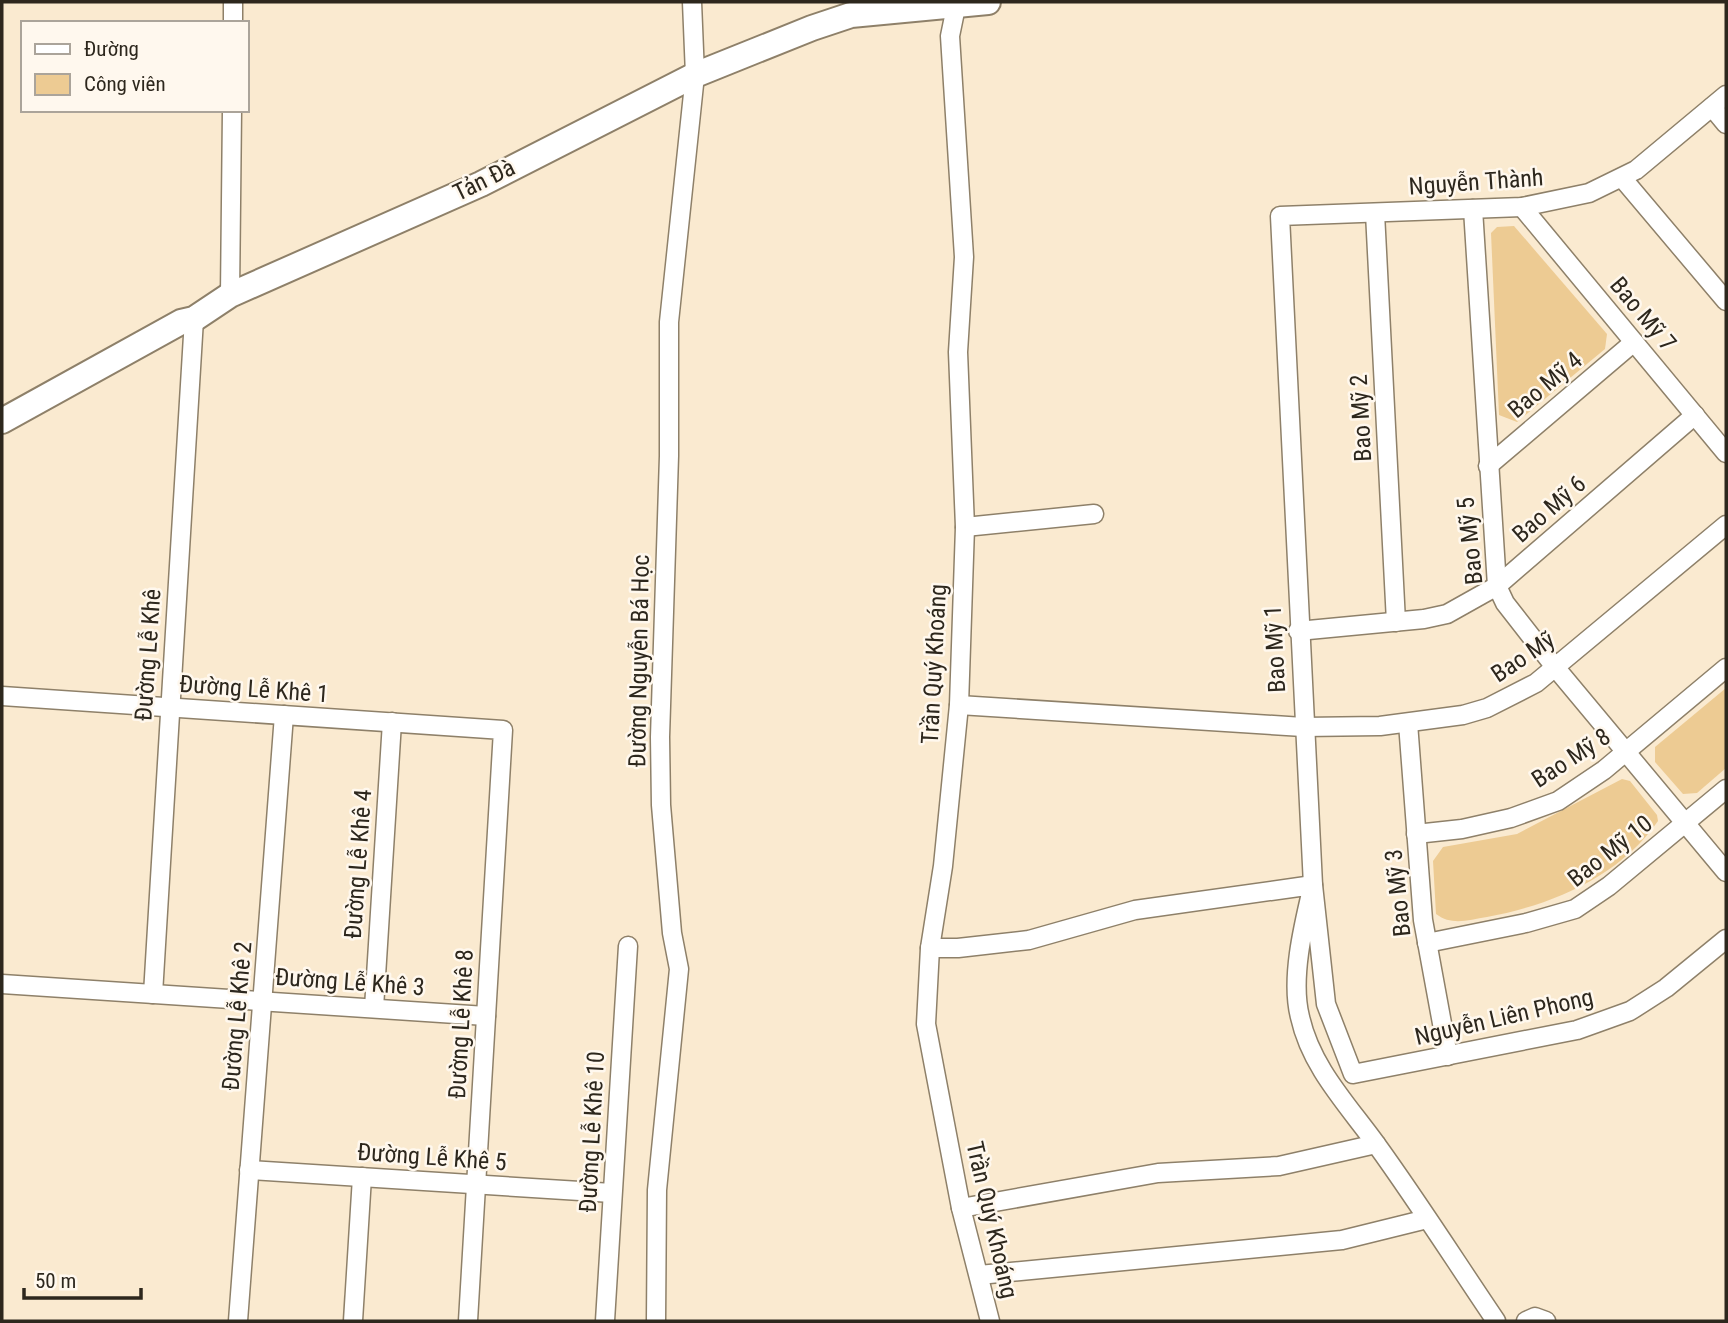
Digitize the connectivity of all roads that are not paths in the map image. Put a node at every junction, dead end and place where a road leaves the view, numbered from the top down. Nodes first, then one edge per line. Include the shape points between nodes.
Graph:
1 (233, 2) edge
2 (692, 2) edge
3 (988, 2) edge
4 (957, 4) edge
5 (233, 21) edge
6 (695, 75) junction
7 (1726, 94) edge
8 (1712, 107) junction
9 (232, 112) edge
10 (1726, 124) edge
11 (1623, 179) junction
12 (1522, 207) junction
13 (1473, 209) junction
14 (1375, 213) junction
15 (1280, 216) joint
16 (230, 295) junction
17 (1726, 301) edge
18 (194, 319) junction
19 (1634, 342) junction
20 (1695, 415) junction
21 (2, 421) edge
22 (1726, 453) edge
23 (1488, 466) junction
24 (1094, 514) dead end
25 (1726, 524) edge
26 (965, 527) junction
27 (1497, 586) junction
28 (1396, 622) junction
29 (1298, 631) junction
30 (1555, 667) junction
31 (1726, 668) edge
32 (2, 696) edge
33 (959, 705) junction
34 (169, 708) junction
35 (284, 715) junction
36 (392, 722) junction
37 (1408, 723) junction
38 (1303, 727) junction
39 (503, 730) joint
40 (1624, 753) junction
41 (1726, 789) edge
42 (1684, 824) junction
43 (1416, 834) junction
44 (1726, 872) edge
45 (1313, 885) junction
46 (1726, 939) edge
47 (1427, 943) junction
48 (628, 946) dead end
49 (930, 948) junction
50 (2, 984) edge
51 (153, 994) junction
52 (264, 1001) junction
53 (374, 1008) junction
54 (486, 1016) junction
55 (1448, 1056) junction
56 (1353, 1074) joint
57 (1376, 1144) junction
58 (249, 1170) junction
59 (362, 1177) junction
60 (476, 1184) junction
61 (612, 1193) junction
62 (961, 1208) junction
63 (1427, 1219) junction
64 (978, 1275) junction
65 (238, 1321) edge
66 (354, 1321) edge
67 (468, 1321) edge
68 (605, 1321) edge
69 (656, 1321) edge
70 (990, 1321) edge
71 (1496, 1321) edge
72 (1525, 1321) edge
73 (1546, 1321) edge

1 - 5 street
2 - 6 street, Đường Nguyễn Bá Học
3 - 4 main road, Tản Đà
4 - 6 main road, Tản Đà via 851,15
4 - 26 street, Trần Quý Khoáng via 950,36 964,257 958,352
6 - 16 main road, Tản Đà via 481,184
6 - 69 street, Đường Nguyễn Bá Học via 669,322 661,805 679,969 657,1190
7 - 8 street, Nguyễn Thành
8 - 10 street
8 - 11 street, Nguyễn Thành
9 - 16 street
11 - 12 street, Nguyễn Thành via 1589,193
11 - 17 street
12 - 13 street, Nguyễn Thành
12 - 19 street, Bao Mỹ 7
13 - 14 street, Nguyễn Thành
13 - 23 street, Bao Mỹ 5
14 - 15 street, Nguyễn Thành
14 - 28 street, Bao Mỹ 2
15 - 29 street, Bao Mỹ 1
16 - 18 main road, Tản Đà
18 - 21 main road, Tản Đà
18 - 34 street, Đường Lễ Khê
19 - 20 street, Bao Mỹ 7
19 - 23 street, Bao Mỹ 4
20 - 22 street, Bao Mỹ 7
20 - 27 street, Bao Mỹ 6
23 - 27 street, Bao Mỹ 5
24 - 26 street
25 - 30 street, Bao Mỹ
26 - 33 street, Trần Quý Khoáng
27 - 28 street, Bao Mỹ 6 via 1447,614
27 - 30 street, Bao Mỹ 5
28 - 29 street, Bao Mỹ 6
29 - 38 street, Bao Mỹ 1
30 - 37 street, Bao Mỹ via 1527,689 1487,708
30 - 40 street, Bao Mỹ 5
31 - 40 street, Bao Mỹ 8
32 - 34 street, Đường Lễ Khê 1
33 - 38 street, Bao Mỹ
33 - 49 street, Trần Quý Khoáng
34 - 35 street, Đường Lễ Khê 1
34 - 51 street, Đường Lễ Khê
35 - 36 street, Đường Lễ Khê 1
35 - 52 street, Đường Lễ Khê 2
36 - 39 street, Đường Lễ Khê 1
36 - 53 street, Đường Lễ Khê 4
37 - 38 street, Bao Mỹ
37 - 43 street, Bao Mỹ 3
38 - 45 street, Bao Mỹ 1
39 - 54 street, Đường Lễ Khê 8
40 - 42 street, Bao Mỹ 5
40 - 43 street, Bao Mỹ 8 via 1558,802 1511,818
41 - 42 street, Bao Mỹ 10
42 - 44 street, Bao Mỹ 5
42 - 47 street, Bao Mỹ 10 via 1576,909
43 - 47 street, Bao Mỹ 3
45 - 49 street via 1135,910 1029,940
45 - 56 street, Bao Mỹ 1 via 1326,1004
45 - 57 street via 1299,945 1299,1014 1308,1045 1325,1076
46 - 55 street, Nguyễn Liên Phong via 1630,1011 1577,1030
47 - 55 street, Bao Mỹ 3
48 - 61 street, Đường Lễ Khê 10
49 - 62 street, Trần Quý Khoáng via 926,1024
50 - 51 street, Đường Lễ Khê 3
51 - 52 street, Đường Lễ Khê 3
52 - 53 street, Đường Lễ Khê 3
52 - 58 street, Đường Lễ Khê 2
53 - 54 street, Đường Lễ Khê 3
54 - 60 street, Đường Lễ Khê 8
55 - 56 street, Nguyễn Liên Phong
57 - 62 street via 1279,1166 1158,1173
57 - 63 street
58 - 59 street, Đường Lễ Khê 5
58 - 65 street, Đường Lễ Khê 2
59 - 60 street, Đường Lễ Khê 5
59 - 66 street
60 - 61 street, Đường Lễ Khê 5
60 - 67 street, Đường Lễ Khê 8
61 - 68 street, Đường Lễ Khê 10
62 - 64 street, Trần Quý Khoáng
63 - 64 street via 1342,1240
63 - 71 street
64 - 70 street, Trần Quý Khoáng
72 - 73 street via 1535,1317

